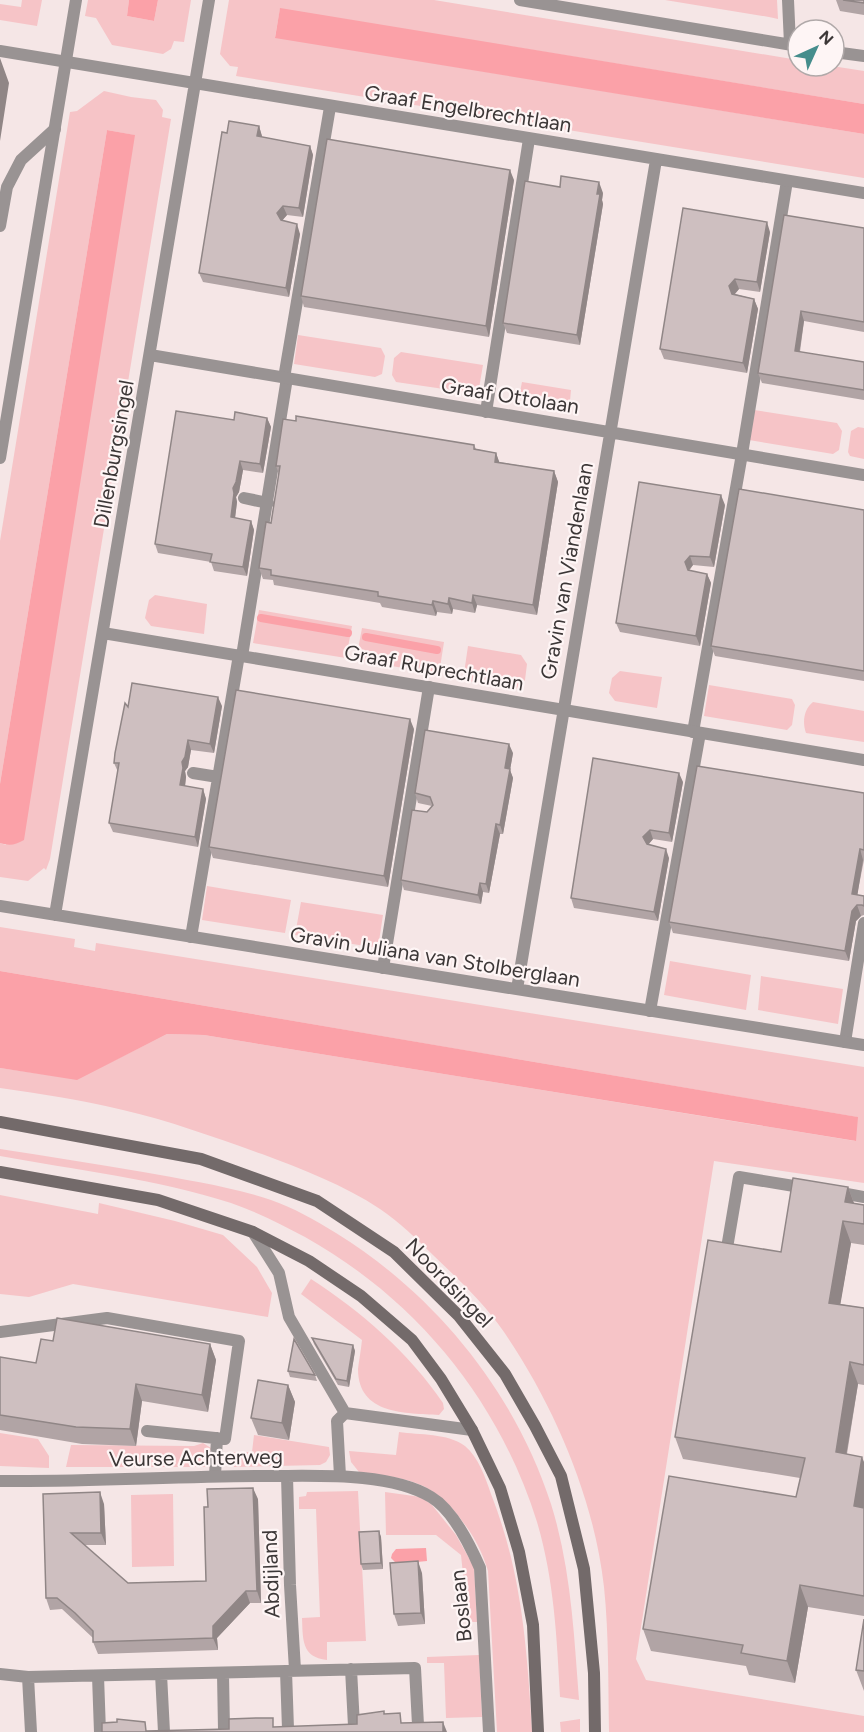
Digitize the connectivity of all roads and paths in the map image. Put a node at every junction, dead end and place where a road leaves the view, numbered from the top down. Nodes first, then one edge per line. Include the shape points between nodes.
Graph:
1 (76, 0) edge
2 (209, 0) edge
3 (520, 0) edge
4 (788, 0) edge
5 (790, 18) edge
6 (786, 44) edge
7 (0, 51) edge
8 (846, 54) edge
9 (864, 57) edge
10 (66, 62) junction
11 (197, 83) junction
12 (330, 107) junction
13 (55, 129) junction
14 (529, 139) junction
15 (656, 160) junction
16 (787, 181) junction
17 (864, 193) edge
18 (0, 226) edge
19 (150, 355) junction
20 (285, 378) junction
21 (486, 412) junction
22 (4, 419) edge
23 (610, 432) junction
24 (742, 454) junction
25 (0, 458) edge
26 (864, 475) edge
27 (244, 498) dead end
28 (268, 503) junction
29 (704, 574) edge
30 (721, 576) junction
31 (103, 633) junction
32 (240, 656) junction
33 (429, 687) junction
34 (564, 710) junction
35 (697, 732) junction
36 (864, 760) edge
37 (193, 773) dead end
38 (218, 777) junction
39 (663, 849) edge
40 (679, 852) junction
41 (0, 906) edge
42 (55, 915) junction
43 (864, 923) edge
44 (191, 937) junction
45 (383, 968) junction
46 (517, 989) junction
47 (650, 1011) junction
48 (845, 1042) junction
49 (864, 1045) edge
50 (0, 1122) edge
51 (0, 1172) edge
52 (864, 1197) edge
53 (253, 1232) junction
54 (728, 1242) edge
55 (0, 1332) edge
56 (345, 1413) junction
57 (472, 1430) junction
58 (147, 1431) dead end
59 (217, 1438) junction
60 (215, 1476) junction
61 (287, 1476) junction
62 (340, 1476) junction
63 (0, 1481) edge
64 (392, 1484) joint
65 (351, 1670) junction
66 (291, 1671) junction
67 (0, 1674) edge
68 (161, 1674) junction
69 (223, 1674) junction
70 (98, 1676) junction
71 (28, 1677) junction
72 (418, 1725) edge
73 (354, 1726) edge
74 (288, 1729) edge
75 (224, 1731) edge
76 (31, 1732) edge
77 (100, 1732) edge
78 (164, 1732) edge
79 (489, 1732) edge
80 (538, 1732) edge
81 (595, 1732) edge

1 - 10 street
2 - 11 street, Dillenburgsingel
3 - 6 street
4 - 5 street
7 - 10 street, Graaf Engelbrechtlaan
8 - 9 street
10 - 11 street, Graaf Engelbrechtlaan
10 - 13 street
11 - 12 street, Graaf Engelbrechtlaan
11 - 19 street, Dillenburgsingel
12 - 14 street, Graaf Engelbrechtlaan
12 - 20 street via 304,226
13 - 18 street via 21,160 7,187
13 - 22 street
14 - 15 street, Graaf Engelbrechtlaan
14 - 21 street
15 - 16 street, Graaf Engelbrechtlaan
15 - 23 street, Gravin van Viandenlaan
16 - 17 street, Graaf Engelbrechtlaan
16 - 24 street via 763,301
19 - 20 street, Graaf Ottolaan
19 - 31 street, Dillenburgsingel
20 - 21 street, Graaf Ottolaan
20 - 28 street
21 - 23 street, Graaf Ottolaan
22 - 25 street
23 - 24 street, Graaf Ottolaan
23 - 34 street, Gravin van Viandenlaan
24 - 26 street, Graaf Ottolaan
24 - 30 street
27 - 28 street
28 - 32 street
29 - 30 street
30 - 35 street
31 - 32 street, Graaf Ruprechtlaan
31 - 42 street, Dillenburgsingel
32 - 33 street, Graaf Ruprechtlaan
32 - 38 street
33 - 34 street, Graaf Ruprechtlaan
33 - 45 street via 414,810
34 - 35 street, Graaf Ruprechtlaan
34 - 46 street, Gravin van Viandenlaan
35 - 36 street, Graaf Ruprechtlaan
35 - 40 street
37 - 38 street
38 - 44 street
39 - 40 street
40 - 47 street
41 - 42 street, Gravin Juliana van Stolberglaan
42 - 44 street, Gravin Juliana van Stolberglaan
43 - 48 street
44 - 45 street, Gravin Juliana van Stolberglaan
45 - 46 street, Gravin Juliana van Stolberglaan
46 - 47 street, Gravin Juliana van Stolberglaan
47 - 48 street, Gravin Juliana van Stolberglaan
48 - 49 street, Gravin Juliana van Stolberglaan
50 - 81 main road, Noordsingel via 201,1158 317,1202 394,1252 459,1316 505,1374 561,1476 584,1569
51 - 53 main road via 158,1200
52 - 54 street via 739,1177
53 - 56 street via 279,1272 289,1317
53 - 57 main road via 309,1261 361,1296 411,1340
55 - 59 street via 107,1318 239,1341 225,1439
56 - 57 street
56 - 62 street via 337,1421
57 - 80 main road via 500,1488 519,1552 533,1625
58 - 59 street
59 - 60 street
60 - 61 street, Veurse Achterweg
60 - 63 street, Veurse Achterweg
61 - 62 street, Veurse Achterweg
61 - 66 street, Abdijland
62 - 64 street, Veurse Achterweg
64 - 79 street, Boslaan via 433,1498 458,1526 480,1568
65 - 66 street
65 - 72 street via 415,1668
65 - 73 street
66 - 69 street
66 - 74 street, Abdijland
67 - 71 street
68 - 69 street
68 - 70 street
68 - 78 street
69 - 75 street
70 - 71 street
70 - 77 street
71 - 76 street

